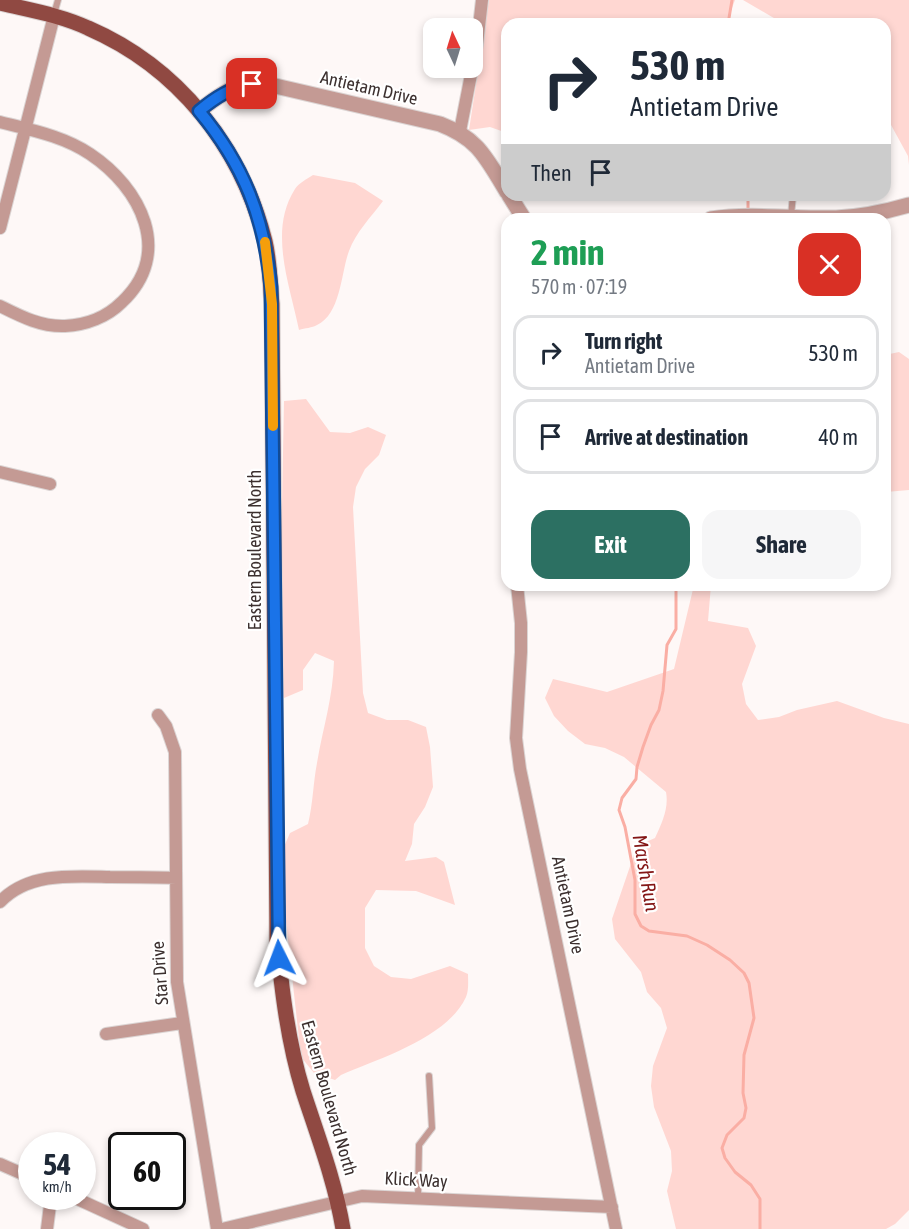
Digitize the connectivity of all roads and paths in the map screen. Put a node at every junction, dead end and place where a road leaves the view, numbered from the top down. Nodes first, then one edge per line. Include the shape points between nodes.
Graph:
1 (58, 0) edge
2 (482, 0) edge
3 (0, 3) edge
4 (54, 16) junction
5 (199, 111) junction
6 (0, 122) edge
7 (24, 128) junction
8 (460, 132) junction
9 (501, 182) edge
10 (909, 205) edge
11 (873, 213) edge
12 (0, 228) edge
13 (0, 306) edge
14 (0, 472) edge
15 (50, 484) dead end
16 (517, 591) edge
17 (158, 715) dead end
18 (176, 878) junction
19 (0, 902) edge
20 (182, 1023) junction
21 (106, 1034) dead end
22 (429, 1076) dead end
23 (0, 1164) edge
24 (18, 1172) edge
25 (418, 1198) junction
26 (338, 1201) junction
27 (96, 1207) edge
28 (612, 1207) junction
29 (49, 1210) edge
30 (47, 1229) edge
31 (142, 1229) edge
32 (217, 1229) edge
33 (222, 1229) edge
34 (343, 1229) edge
35 (616, 1229) edge

1 - 4 lane
2 - 8 street
3 - 4 main road, Eastern Boulevard North
4 - 5 main road, Eastern Boulevard North via 96,32 149,62 181,89
4 - 7 street
5 - 8 street, Antietam Drive via 235,87 271,85
5 - 26 main road, Eastern Boulevard North via 221,138 241,173 256,208 269,270 273,328 277,941 290,1039
6 - 7 street
7 - 12 street
7 - 13 street via 89,153 125,185 145,221 147,260 131,294 117,307 82,324 46,324
8 - 9 street, Antietam Drive via 477,146
10 - 11 street
14 - 15 street
16 - 28 street, Antietam Drive via 521,643 516,738 520,769
17 - 18 street, Star Drive via 175,752
18 - 19 street via 62,876 39,880
18 - 20 street, Star Drive via 175,964
20 - 21 street
20 - 32 street, Star Drive
22 - 25 lane via 433,1120 429,1134 419,1145
23 - 24 street
25 - 26 street, Klick Way via 375,1196
25 - 28 street, Klick Way
26 - 33 street, Klick Way
26 - 34 main road, Eastern Boulevard North
27 - 31 street
28 - 35 street, Antietam Drive
29 - 30 street

